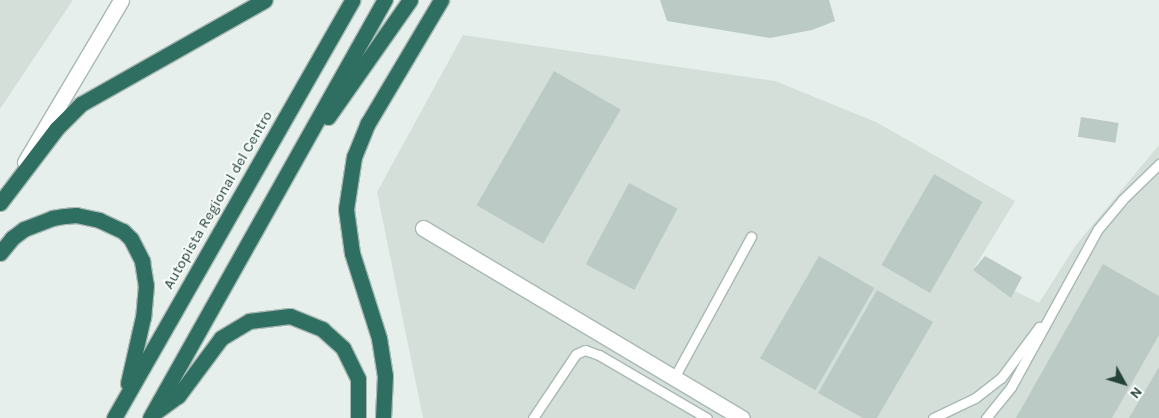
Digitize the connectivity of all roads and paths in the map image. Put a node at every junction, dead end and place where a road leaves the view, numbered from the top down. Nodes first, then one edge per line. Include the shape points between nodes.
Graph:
1 (122, 0) edge
2 (265, 0) edge
3 (352, 0) edge
4 (385, 0) edge
5 (410, 0) edge
6 (441, 0) edge
7 (1159, 164) edge
8 (274, 194) junction
9 (0, 203) edge
10 (423, 228) dead end
11 (752, 238) dead end
12 (0, 253) edge
13 (1060, 296) junction
14 (674, 378) junction
15 (125, 399) junction
16 (151, 417) edge
17 (114, 418) edge
18 (358, 418) edge
19 (383, 418) edge
20 (533, 418) edge
21 (707, 418) edge
22 (742, 418) edge
23 (933, 418) edge
24 (986, 418) edge

1 - 9 street
2 - 9 highway via 81,104 57,128
3 - 15 highway, Autopista Regional del Centro
4 - 8 highway
5 - 8 highway
6 - 19 highway via 368,123 354,157 346,209 352,253 379,338 385,376
7 - 13 lane via 1098,229
8 - 16 highway
10 - 14 street
11 - 14 lane
12 - 15 highway via 24,229 66,216 99,220 123,231 131,239 145,271 145,299
13 - 23 lane via 1001,378 975,398
13 - 24 lane via 1011,386
14 - 22 street
15 - 17 highway, Autopista Regional del Centro
16 - 18 highway via 178,396 221,338 249,320 290,316 322,329 343,348 358,380
20 - 21 lane via 576,354 584,350 599,355

